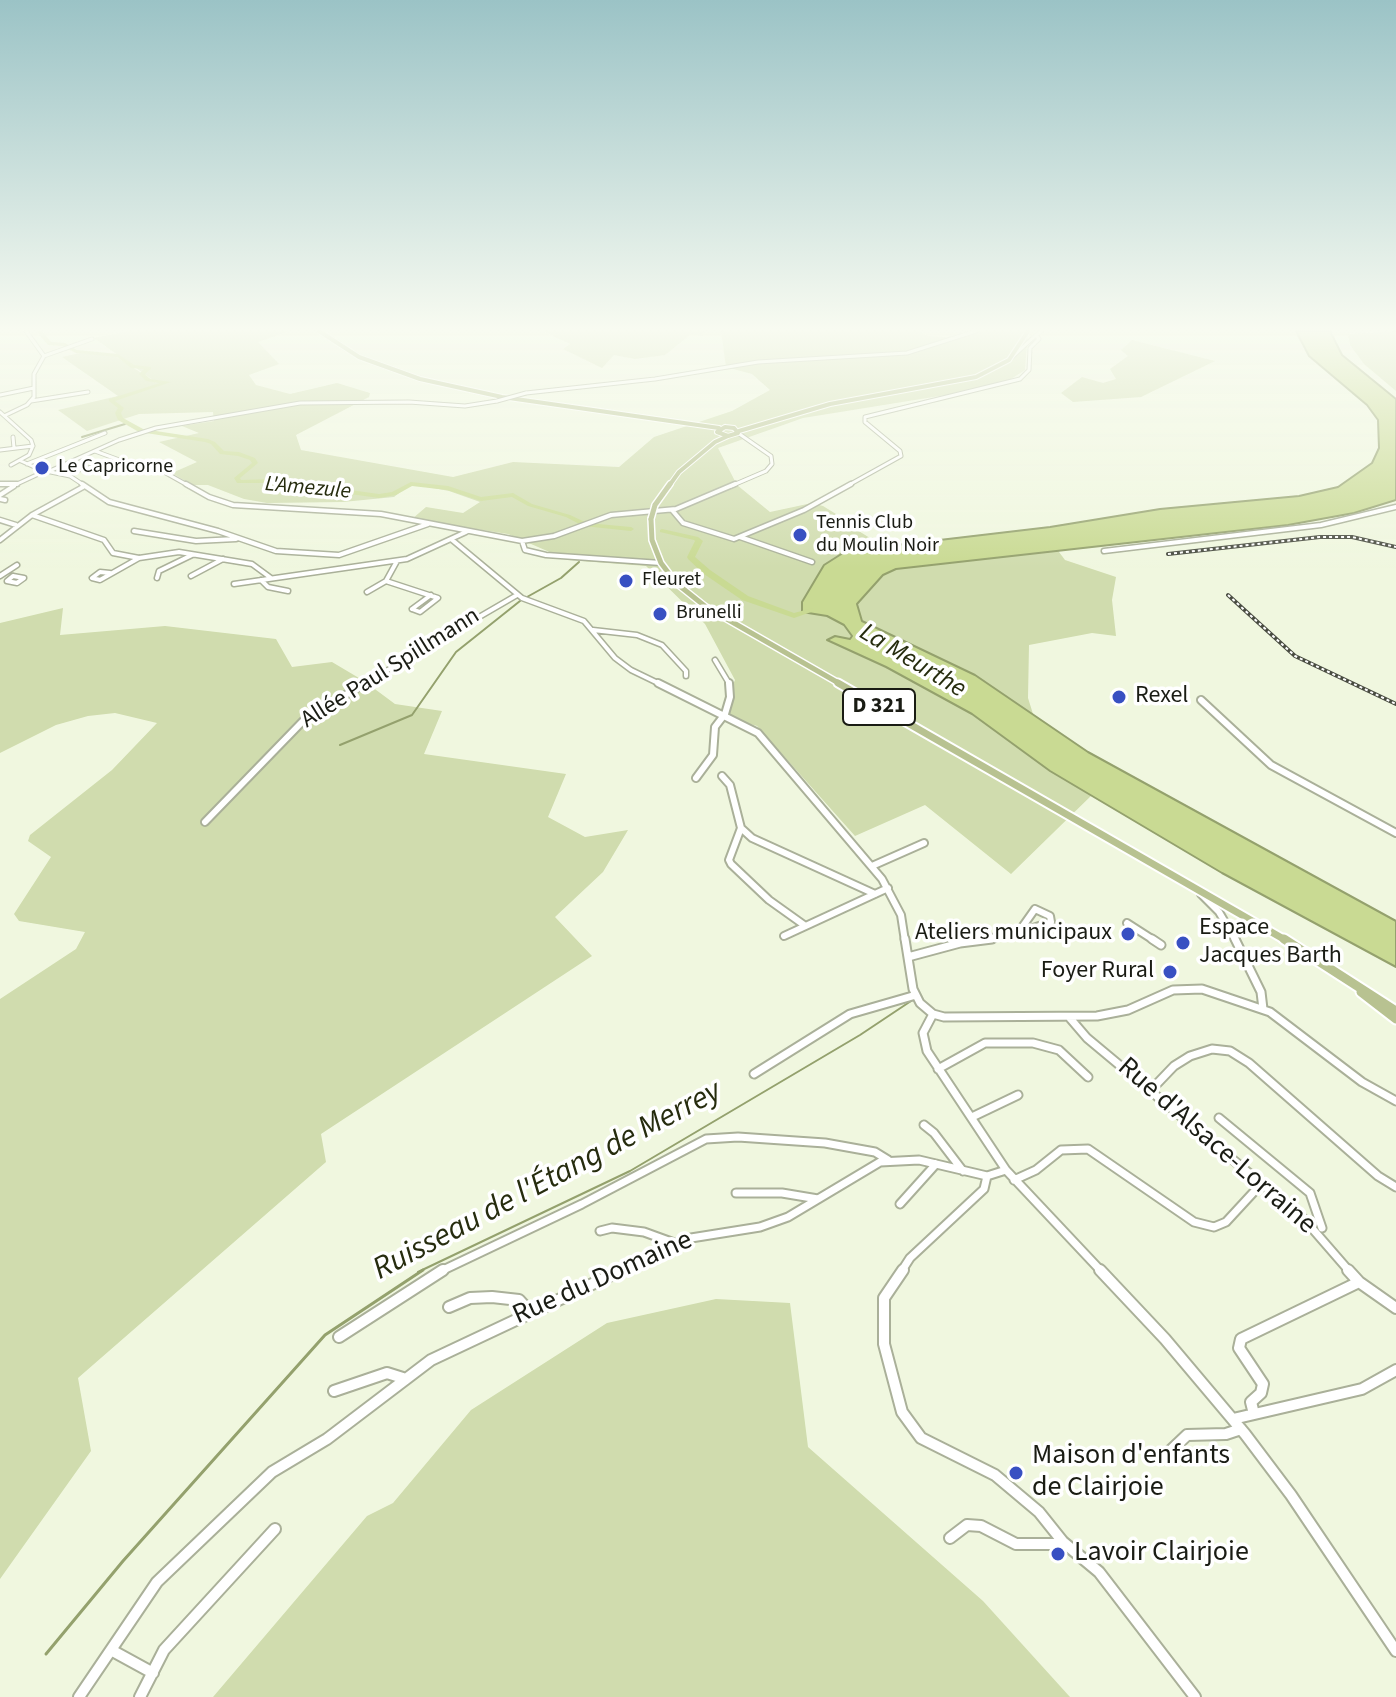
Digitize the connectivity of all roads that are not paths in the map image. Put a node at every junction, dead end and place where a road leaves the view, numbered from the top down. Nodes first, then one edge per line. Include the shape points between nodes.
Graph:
1 (15, 410) edge
2 (262, 410) edge
3 (590, 410) edge
4 (808, 410) edge
5 (891, 410) edge
6 (0, 412) edge
7 (6, 415) junction
8 (737, 431) junction
9 (718, 432) junction
10 (105, 433) dead end
11 (730, 436) junction
12 (13, 437) dead end
13 (750, 441) junction
14 (715, 442) junction
15 (33, 446) junction
16 (14, 448) junction
17 (0, 450) edge
18 (95, 451) junction
19 (21, 461) junction
20 (122, 461) junction
21 (27, 464) junction
22 (11, 465) dead end
23 (52, 470) junction
24 (45, 471) junction
25 (64, 473) junction
26 (0, 484) edge
27 (17, 484) junction
28 (83, 487) junction
29 (2, 498) edge
30 (1396, 507) edge
31 (672, 510) junction
32 (32, 515) junction
33 (0, 520) edge
34 (428, 524) junction
35 (16, 525) junction
36 (455, 530) junction
37 (134, 531) dead end
38 (466, 532) junction
39 (740, 537) junction
40 (236, 539) junction
41 (451, 539) junction
42 (0, 540) edge
43 (360, 540) dead end
44 (522, 541) junction
45 (369, 546) junction
46 (1104, 551) dead end
47 (193, 554) junction
48 (139, 558) junction
49 (223, 559) junction
50 (397, 561) junction
51 (812, 562) dead end
52 (661, 563) junction
53 (17, 565) dead end
54 (110, 573) dead end
55 (0, 576) edge
56 (191, 576) dead end
57 (11, 578) dead end
58 (157, 578) dead end
59 (271, 578) junction
60 (261, 580) junction
61 (386, 581) junction
62 (234, 584) dead end
63 (288, 591) dead end
64 (367, 592) dead end
65 (431, 595) junction
66 (517, 595) junction
67 (593, 630) junction
68 (715, 660) dead end
69 (686, 676) dead end
70 (1201, 700) dead end
71 (725, 714) junction
72 (722, 776) dead end
73 (696, 778) dead end
74 (205, 822) dead end
75 (741, 828) junction
76 (1396, 833) edge
77 (924, 843) dead end
78 (1147, 859) junction
79 (872, 866) junction
80 (888, 888) junction
81 (875, 894) junction
82 (1127, 923) dead end
83 (804, 925) junction
84 (1018, 933) junction
85 (784, 936) dead end
86 (1161, 945) dead end
87 (908, 957) junction
88 (1331, 968) junction
89 (916, 995) junction
90 (1263, 1009) junction
91 (1396, 1011) edge
92 (933, 1014) junction
93 (1069, 1017) junction
94 (1396, 1019) edge
95 (938, 1069) junction
96 (754, 1074) dead end
97 (1088, 1077) dead end
98 (1151, 1090) junction
99 (1018, 1095) dead end
100 (1396, 1101) edge
101 (972, 1117) junction
102 (1219, 1118) dead end
103 (924, 1125) dead end
104 (888, 1160) junction
105 (936, 1164) junction
106 (1006, 1170) junction
107 (963, 1171) junction
108 (987, 1176) junction
109 (1014, 1180) junction
110 (1262, 1183) junction
111 (1396, 1187) edge
112 (736, 1193) dead end
113 (818, 1199) junction
114 (900, 1204) dead end
115 (1322, 1228) dead end
116 (600, 1231) dead end
117 (677, 1244) junction
118 (1359, 1282) junction
119 (449, 1307) dead end
120 (1396, 1308) edge
121 (530, 1312) junction
122 (339, 1337) dead end
123 (1396, 1370) edge
124 (406, 1379) junction
125 (334, 1391) dead end
126 (1254, 1414) junction
127 (1237, 1424) junction
128 (1167, 1454) dead end
129 (275, 1529) dead end
130 (950, 1538) dead end
131 (1066, 1545) junction
132 (111, 1650) junction
133 (1396, 1651) edge
134 (153, 1673) junction
135 (79, 1697) edge
136 (140, 1697) edge
137 (1195, 1697) edge

1 - 7 street
2 - 18 street, bridge via 150,430
3 - 9 main road
4 - 8 main road
5 - 39 street via 867,416 865,422 901,456 804,510
6 - 7 street
7 - 15 street
8 - 9 main road
8 - 11 main road
8 - 13 street
9 - 11 main road
9 - 14 main road, D 321
10 - 21 street
11 - 13 street
11 - 14 main road, D 321
12 - 16 street
13 - 31 street via 771,456 766,471
14 - 52 main road, D 321, bridge via 667,484 655,505 652,540
15 - 16 street
15 - 19 street
16 - 17 street
18 - 20 street
18 - 23 street
19 - 21 street
19 - 22 street
20 - 25 street
20 - 34 street via 157,468 212,498 239,506 381,514
21 - 24 street
23 - 24 street
23 - 25 street
24 - 27 street
25 - 28 street
26 - 27 street
27 - 29 street
28 - 32 street
28 - 40 street via 109,502
30 - 46 street via 1321,525
31 - 39 street via 691,526
31 - 44 street via 623,513 546,539
32 - 35 street
32 - 48 street via 106,540 113,553
33 - 35 street
34 - 36 street
34 - 45 street
35 - 42 street
36 - 38 street
36 - 41 street
37 - 40 street via 196,541
38 - 41 street
38 - 44 street
39 - 51 street
40 - 45 street via 314,555 339,555
41 - 50 street
41 - 66 street
43 - 45 street
44 - 52 street via 523,548 539,554
47 - 48 street
47 - 49 street
47 - 58 street via 159,571
48 - 54 street
49 - 56 street
49 - 59 street via 252,564
50 - 59 street
50 - 61 street
52 - 78 main road, D 321 via 688,593 728,621
53 - 55 street
55 - 57 street
59 - 60 street
60 - 62 street
60 - 63 street
61 - 64 street
61 - 65 street
65 - 65 street via 422,602 412,609 420,612 437,600
66 - 67 street via 584,621
66 - 74 street, Allée Paul Spillmann via 303,721
67 - 69 street via 637,635 662,645
67 - 71 street via 631,670
68 - 71 street via 730,684
70 - 76 street via 1271,765
71 - 73 street via 715,725 713,755
71 - 79 street via 771,746
72 - 75 street via 730,785
75 - 81 street via 768,847
75 - 83 street via 731,864
77 - 79 street
78 - 88 main road, D 321
78 - 90 street via 1203,895 1219,912 1257,981
79 - 80 street
80 - 81 street
80 - 87 street via 901,915
81 - 83 street
82 - 86 street
83 - 85 street
84 - 84 street via 1046,926 1051,919 1035,909
84 - 87 street
87 - 89 street
88 - 91 main road, D 321
88 - 94 main road, D 321
89 - 92 street
89 - 96 street via 850,1014
90 - 93 street via 1187,988 1115,1014
90 - 100 street
92 - 93 street
92 - 95 street via 923,1033
93 - 98 street, Rue d'Alsace-Lorraine
95 - 97 street via 985,1043 1033,1043 1059,1050
95 - 101 street
98 - 110 street, Rue d'Alsace-Lorraine
98 - 111 street via 1190,1056 1212,1049 1230,1051
99 - 101 street
101 - 106 street
102 - 115 street via 1310,1193
103 - 107 street
104 - 105 street, Rue du Domaine
104 - 113 street, Rue du Domaine
104 - 122 street via 875,1152 825,1143 706,1139 429,1276
105 - 107 street, Rue du Domaine
105 - 114 street
106 - 108 street, Rue du Domaine
106 - 109 street
107 - 108 street, Rue du Domaine
108 - 131 street via 984,1189 917,1251 893,1281 882,1311 884,1344 902,1412 921,1438 978,1464 1014,1488
109 - 110 street via 1061,1150 1081,1147 1194,1222 1214,1227 1226,1222
109 - 127 street via 1165,1339
110 - 118 street, Rue d'Alsace-Lorraine via 1304,1219
112 - 113 street
113 - 117 street, Rue du Domaine via 777,1221
116 - 117 street via 644,1232
117 - 121 street, Rue du Domaine
118 - 120 street, Rue d'Alsace-Lorraine
118 - 126 street via 1241,1339 1239,1348 1263,1384 1251,1402
119 - 121 street via 470,1298 492,1297 519,1300
121 - 124 street, Rue du Domaine via 457,1346
123 - 126 street via 1362,1389
124 - 125 street via 387,1373
124 - 132 street, Rue du Domaine via 327,1439 272,1472 233,1506 157,1582
126 - 127 street
127 - 128 street via 1226,1434 1187,1435
127 - 133 street
129 - 134 street via 164,1650
130 - 131 street via 967,1525 981,1526 1016,1544
131 - 137 street via 1130,1609
132 - 134 street
132 - 135 street, Rue du Domaine
134 - 136 street

